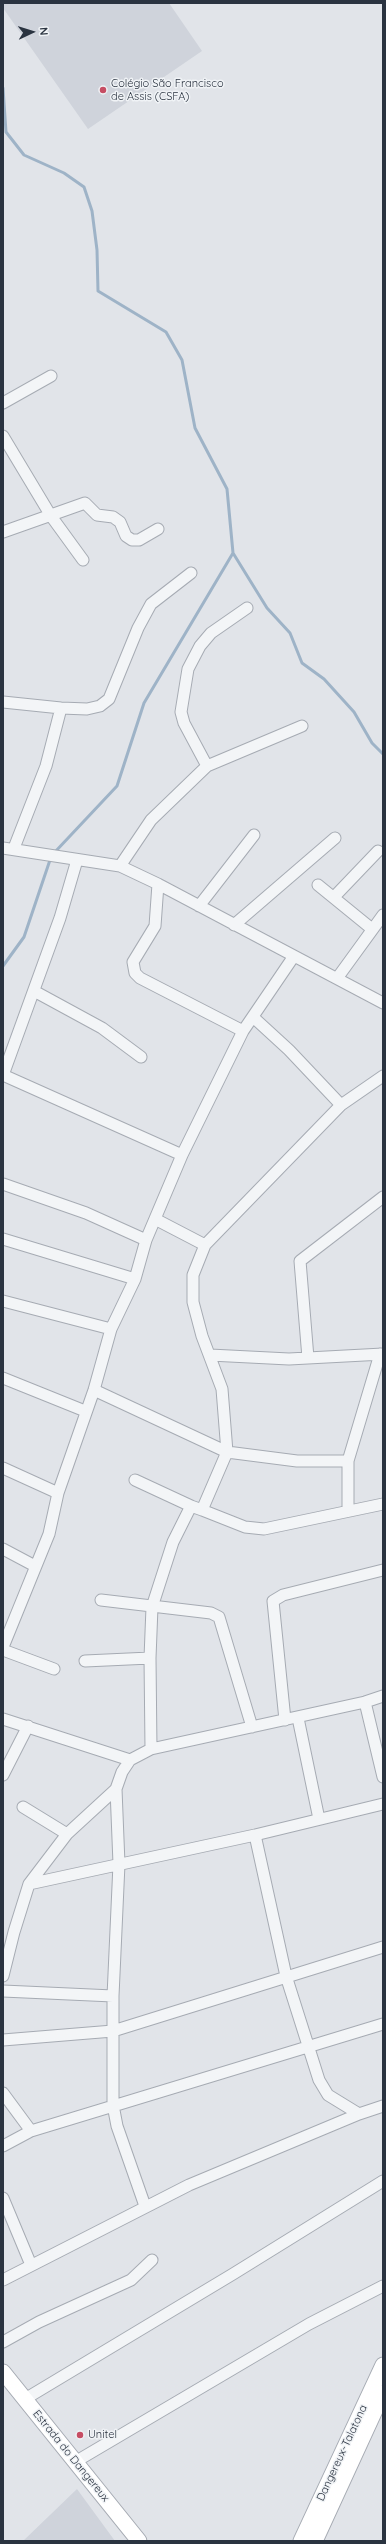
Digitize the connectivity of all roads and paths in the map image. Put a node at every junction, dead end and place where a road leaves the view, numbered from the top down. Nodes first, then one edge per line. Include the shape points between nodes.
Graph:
1 (52, 376) dead end
2 (3, 403) edge
3 (3, 436) edge
4 (51, 516) junction
5 (158, 529) dead end
6 (3, 532) edge
7 (83, 560) dead end
8 (191, 573) dead end
9 (247, 608) dead end
10 (3, 702) edge
11 (61, 708) junction
12 (302, 726) dead end
13 (208, 766) junction
14 (254, 835) dead end
15 (334, 838) dead end
16 (8, 848) edge
17 (378, 851) dead end
18 (77, 860) junction
19 (120, 866) junction
20 (158, 884) junction
21 (318, 885) dead end
22 (334, 897) junction
23 (199, 906) junction
24 (383, 915) edge
25 (234, 925) junction
26 (372, 929) junction
27 (294, 956) junction
28 (338, 977) junction
29 (34, 991) junction
30 (383, 1003) edge
31 (253, 1017) junction
32 (243, 1031) junction
33 (141, 1056) dead end
34 (3, 1075) edge
35 (383, 1076) edge
36 (341, 1105) junction
37 (182, 1155) junction
38 (3, 1184) edge
39 (383, 1196) edge
40 (156, 1219) junction
41 (3, 1239) edge
42 (146, 1240) junction
43 (205, 1245) junction
44 (134, 1279) junction
45 (3, 1301) edge
46 (111, 1329) junction
47 (381, 1354) edge
48 (210, 1355) junction
49 (308, 1358) junction
50 (4, 1381) edge
51 (94, 1390) junction
52 (86, 1412) junction
53 (227, 1452) junction
54 (348, 1461) junction
55 (3, 1468) edge
56 (136, 1480) dead end
57 (58, 1493) junction
58 (383, 1504) edge
59 (197, 1508) junction
60 (348, 1511) junction
61 (3, 1549) edge
62 (35, 1566) junction
63 (383, 1570) edge
64 (101, 1600) dead end
65 (152, 1607) junction
66 (4, 1644) edge
67 (150, 1658) junction
68 (85, 1661) dead end
69 (54, 1669) dead end
70 (383, 1696) edge
71 (365, 1702) junction
72 (298, 1718) junction
73 (3, 1719) edge
74 (285, 1720) junction
75 (28, 1726) junction
76 (252, 1727) junction
77 (151, 1749) junction
78 (130, 1760) junction
79 (3, 1775) edge
80 (383, 1777) edge
81 (116, 1789) junction
82 (383, 1804) edge
83 (23, 1807) dead end
84 (319, 1819) junction
85 (67, 1834) junction
86 (255, 1836) junction
87 (119, 1864) junction
88 (29, 1884) junction
89 (383, 1947) edge
90 (3, 1976) edge
91 (286, 1976) junction
92 (3, 1992) edge
93 (113, 1996) junction
94 (383, 2024) edge
95 (113, 2031) junction
96 (3, 2040) edge
97 (310, 2046) junction
98 (3, 2093) edge
99 (113, 2105) junction
100 (383, 2106) edge
101 (359, 2114) junction
102 (31, 2131) junction
103 (3, 2146) edge
104 (383, 2180) edge
105 (3, 2198) edge
106 (145, 2206) junction
107 (152, 2260) dead end
108 (31, 2265) junction
109 (3, 2280) edge
110 (383, 2286) edge
111 (3, 2342) edge
112 (383, 2365) edge
113 (3, 2372) edge
114 (383, 2393) edge
115 (25, 2399) junction
116 (76, 2462) junction
117 (138, 2541) edge
118 (301, 2541) edge
119 (314, 2541) edge

1 - 2 street
3 - 4 street
4 - 5 street via 85,503 97,515 113,517 120,522 126,536 132,540 139,540
4 - 6 street
4 - 7 street
8 - 11 street via 151,604 138,628 109,699 100,706 87,709
9 - 13 street via 211,633 200,646 188,669 181,712 184,723
10 - 11 street
11 - 16 street via 46,766
12 - 13 street
13 - 19 street via 151,820
14 - 23 street
15 - 25 street
16 - 18 street
17 - 22 street
18 - 19 street
18 - 29 street
19 - 20 street
20 - 23 street
20 - 32 street via 155,926 133,962 135,973 140,978
21 - 22 street
22 - 26 street
23 - 25 street
24 - 26 street
25 - 27 street
26 - 28 street
27 - 28 street
27 - 31 street
28 - 30 street
29 - 33 street via 102,1028
29 - 34 street
31 - 32 street
31 - 36 street via 289,1050
32 - 37 street
34 - 37 street
35 - 36 street
36 - 43 street
37 - 40 street
38 - 42 street via 86,1213
39 - 49 street via 300,1261
40 - 42 street
40 - 43 street
41 - 44 street
42 - 44 street
43 - 48 street via 193,1275 192,1291 193,1302
44 - 46 street
45 - 46 street
46 - 51 street
47 - 49 street
47 - 54 street
48 - 49 street
48 - 53 street via 222,1389 227,1426
50 - 52 street
51 - 52 street
51 - 53 street
52 - 57 street
53 - 54 street via 297,1461
53 - 59 street
54 - 60 street
55 - 57 street
56 - 59 street
57 - 62 street via 49,1534
58 - 60 street
59 - 60 street via 245,1527 264,1529
59 - 65 street via 173,1542
61 - 62 street
62 - 66 street
63 - 74 street via 283,1595 273,1601
64 - 65 street
65 - 67 street
65 - 76 street via 211,1613 219,1617
66 - 69 street
67 - 68 street
67 - 77 street
70 - 71 street
71 - 72 street
71 - 80 street
72 - 74 street
72 - 84 street
73 - 75 street
74 - 76 street
75 - 78 street
75 - 79 street
76 - 77 street
77 - 78 street
78 - 81 street
81 - 85 street
81 - 87 street
82 - 84 street
83 - 85 street
84 - 86 street
85 - 88 street
86 - 87 street
86 - 91 street
87 - 88 street
87 - 93 street
88 - 90 street
89 - 91 street
91 - 95 street
91 - 97 street
92 - 93 street
93 - 95 street
94 - 97 street
95 - 96 street
95 - 99 street
97 - 99 street
97 - 101 street via 319,2080 328,2095
98 - 102 street
99 - 102 street
99 - 106 street via 117,2126
100 - 101 street
101 - 106 street
102 - 103 street
104 - 115 street
105 - 108 street
106 - 108 street
107 - 111 street via 131,2280 39,2322
108 - 109 street
110 - 116 street via 309,2324
112 - 118 main road, Dangereux-Talatona
113 - 115 main road, Estrada do Dangereux
114 - 119 main road, Dangereux-Talatona
115 - 116 main road, Estrada do Dangereux
116 - 117 main road, Estrada do Dangereux

